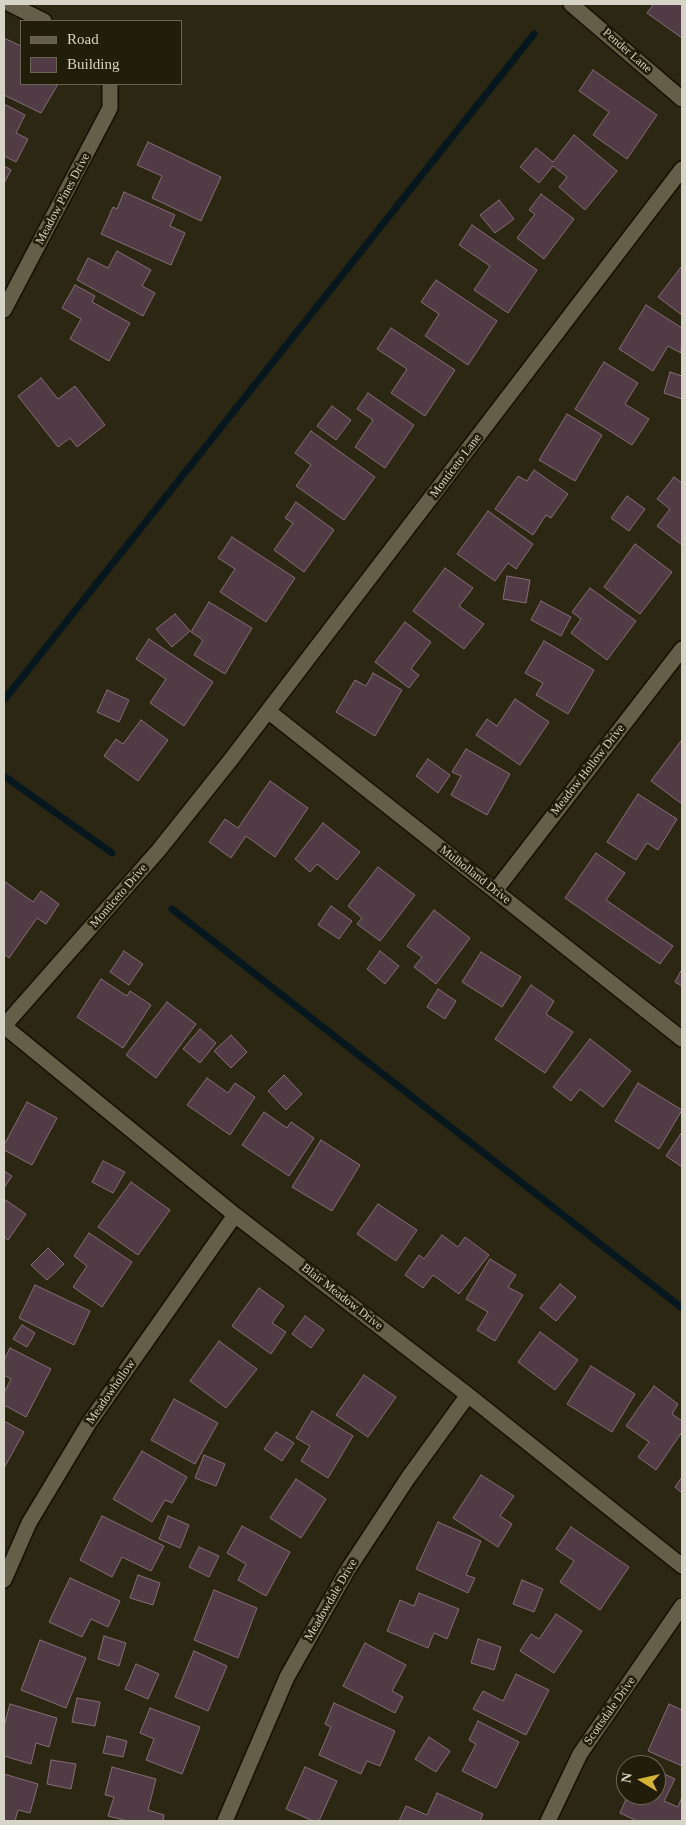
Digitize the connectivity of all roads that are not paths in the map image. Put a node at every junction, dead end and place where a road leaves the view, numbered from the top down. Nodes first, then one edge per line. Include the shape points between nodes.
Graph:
1 (10, 4) edge
2 (571, 4) edge
3 (42, 20) edge
4 (110, 85) edge
5 (682, 99) edge
6 (682, 169) edge
7 (4, 310) edge
8 (682, 649) edge
9 (268, 711) junction
10 (229, 762) joint
11 (495, 890) junction
12 (4, 1026) edge
13 (682, 1039) edge
14 (235, 1215) junction
15 (468, 1395) junction
16 (682, 1566) edge
17 (4, 1580) edge
18 (682, 1606) edge
19 (225, 1821) edge
20 (548, 1821) edge

1 - 3 street
2 - 5 street, Pender Lane
4 - 7 street, Meadow Pines Drive via 110,108
6 - 9 street, Monticeto Lane
8 - 11 street, Meadow Hollow Drive
9 - 10 street, Monticeto Lane
9 - 11 street, Mulholland Drive
10 - 12 street, Monticeto Drive via 158,851
11 - 13 street, Mulholland Drive
12 - 14 street, Blair Meadow Drive
14 - 15 street, Blair Meadow Drive
14 - 17 street, Meadowhollow via 89,1423 29,1523
15 - 16 street, Blair Meadow Drive
15 - 19 street, Meadowdale Drive via 346,1571 288,1677
18 - 20 street, Scottsdale Drive via 580,1754

